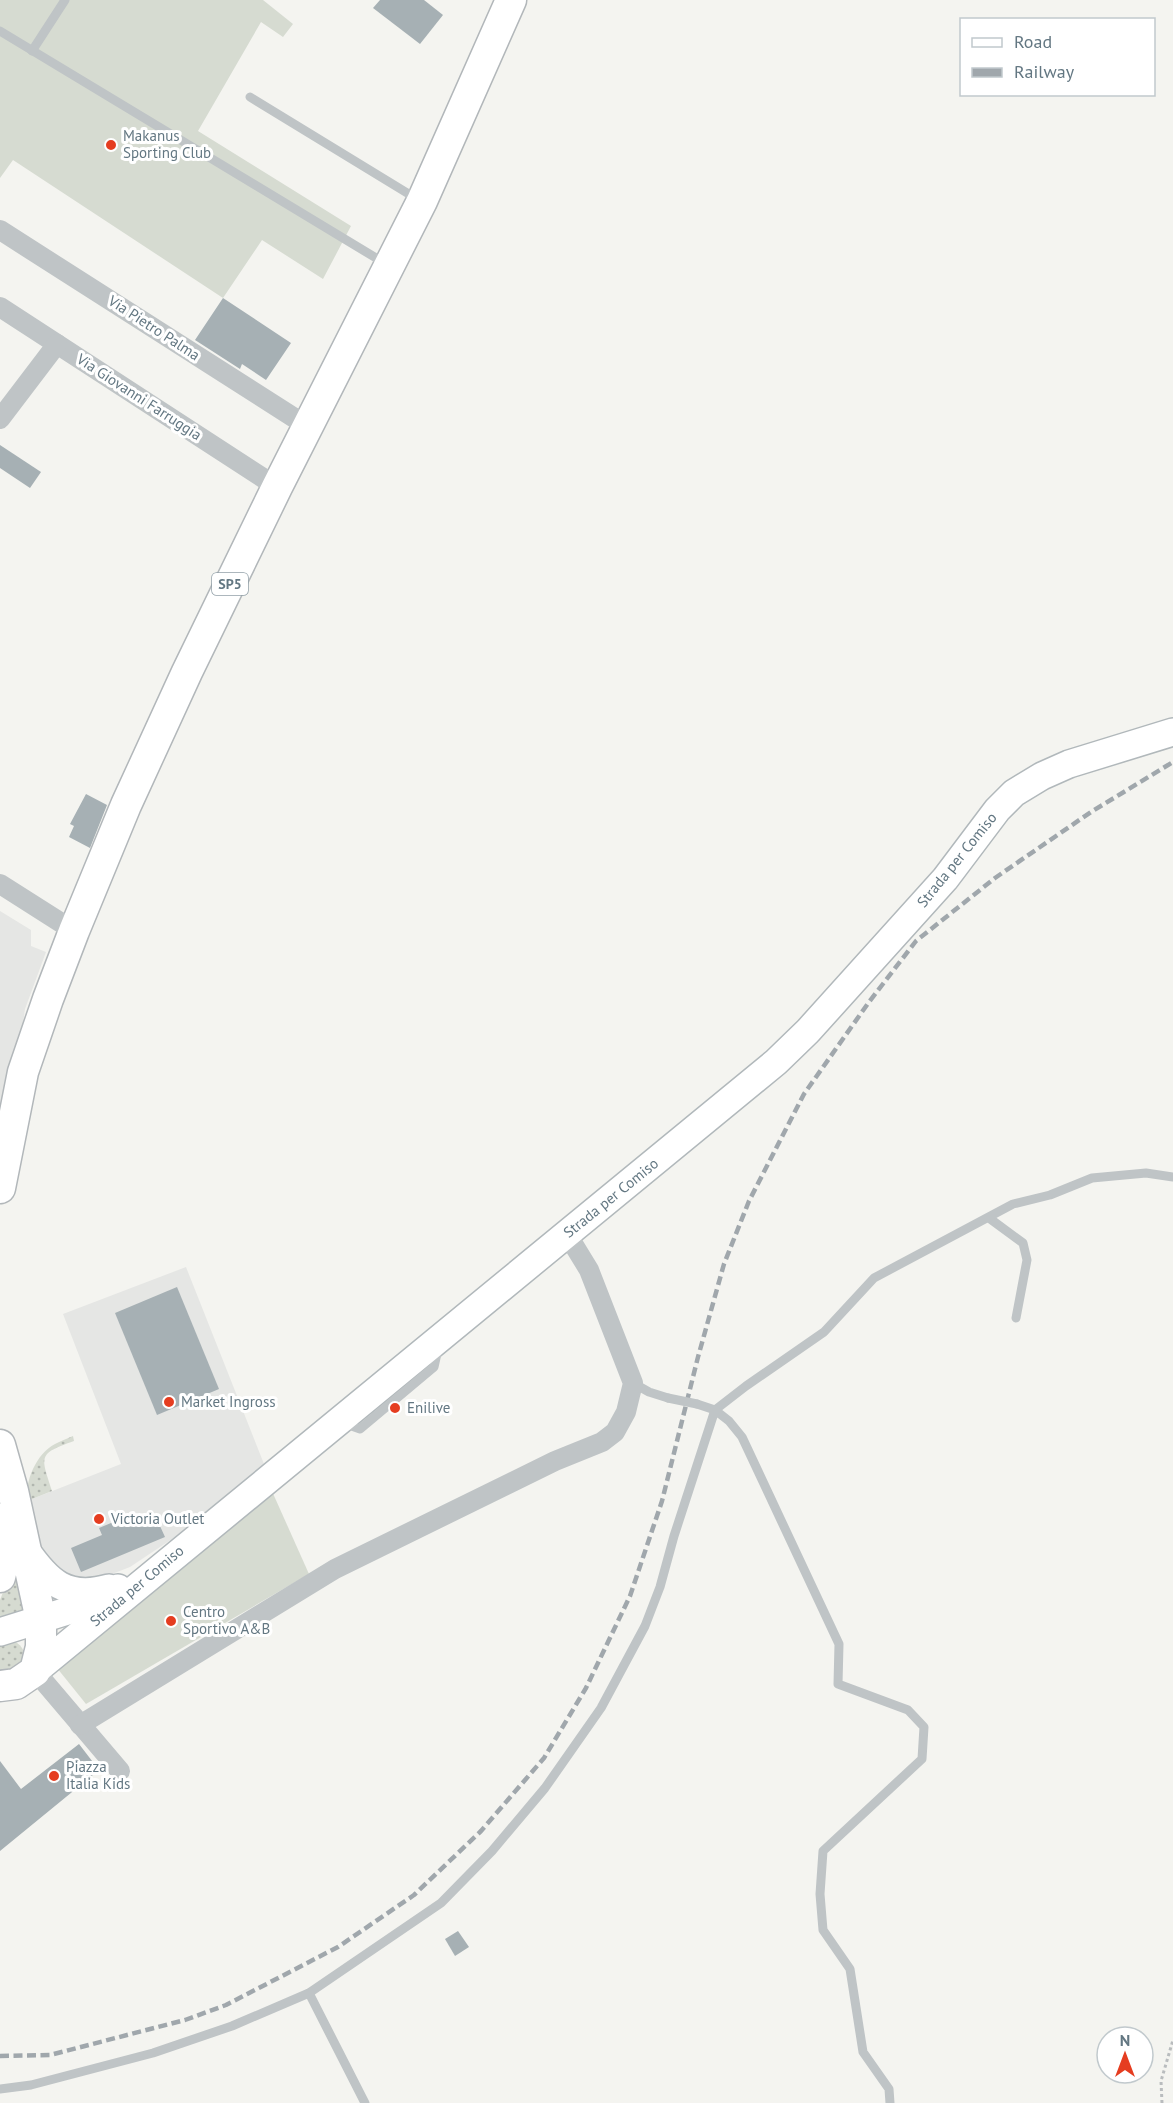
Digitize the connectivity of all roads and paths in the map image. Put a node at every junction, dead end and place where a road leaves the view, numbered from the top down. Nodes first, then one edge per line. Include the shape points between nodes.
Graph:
1 (65, 0) edge
2 (512, 0) edge
3 (0, 31) edge
4 (32, 51) junction
5 (249, 97) dead end
6 (422, 201) junction
7 (0, 230) edge
8 (388, 266) junction
9 (0, 307) edge
10 (57, 344) junction
11 (0, 419) edge
12 (307, 426) junction
13 (277, 487) junction
14 (1173, 732) edge
15 (0, 884) edge
16 (74, 930) junction
17 (1173, 1177) edge
18 (1, 1183) edge
19 (989, 1218) junction
20 (567, 1234) junction
21 (1017, 1318) dead end
22 (633, 1383) junction
23 (715, 1410) junction
24 (0, 1446) edge
25 (183, 1548) junction
26 (26, 1550) junction
27 (0, 1577) edge
28 (127, 1583) junction
29 (41, 1620) junction
30 (2, 1632) edge
31 (12, 1684) edge
32 (80, 1725) junction
33 (120, 1771) dead end
34 (309, 1994) junction
35 (1173, 2040) edge
36 (0, 2089) edge
37 (365, 2103) edge
38 (890, 2103) edge
39 (1162, 2103) edge

1 - 4 lane
2 - 6 main road, SP5
3 - 4 lane
4 - 8 lane
5 - 6 lane
6 - 8 main road, SP5
7 - 12 street, Via Pietro Palma
8 - 12 main road, SP5
9 - 10 street, Via Giovanni Farruggia
10 - 11 street
10 - 13 street, Via Giovanni Farruggia
12 - 13 main road, SP5
13 - 16 main road, SP5 via 126,805
14 - 20 main road, Strada per Comiso via 1069,764 1014,793 945,879 808,1031 776,1062
15 - 16 street
16 - 18 main road, SP5 via 23,1072
17 - 19 lane via 1146,1173 1092,1178 1050,1195 1012,1204
19 - 21 lane via 1023,1243 1027,1260
19 - 23 lane via 874,1278 824,1332
20 - 22 street via 589,1270
20 - 25 main road, Strada per Comiso
22 - 23 lane, bridge via 649,1392
22 - 32 street via 626,1412 615,1432 602,1442 555,1461 335,1569
23 - 34 lane via 660,1587 645,1626 601,1708 545,1788 441,1903
23 - 38 lane via 742,1437 839,1644 838,1684 908,1710 924,1727 922,1759 823,1851 823,1930 850,1970 863,2052 889,2089
24 - 26 main road
24 - 27 main road via 9,1528
25 - 28 main road
25 - 31 main road, Strada per Comiso
26 - 28 main road via 45,1575 62,1587 88,1592
26 - 29 main road
28 - 29 main road via 93,1602
29 - 30 main road
29 - 31 main road via 40,1647
30 - 31 main road via 17,1633 30,1644 34,1657
31 - 32 street
32 - 33 street
34 - 36 lane via 153,2054 31,2085
34 - 37 lane
35 - 39 path via 1161,2081

